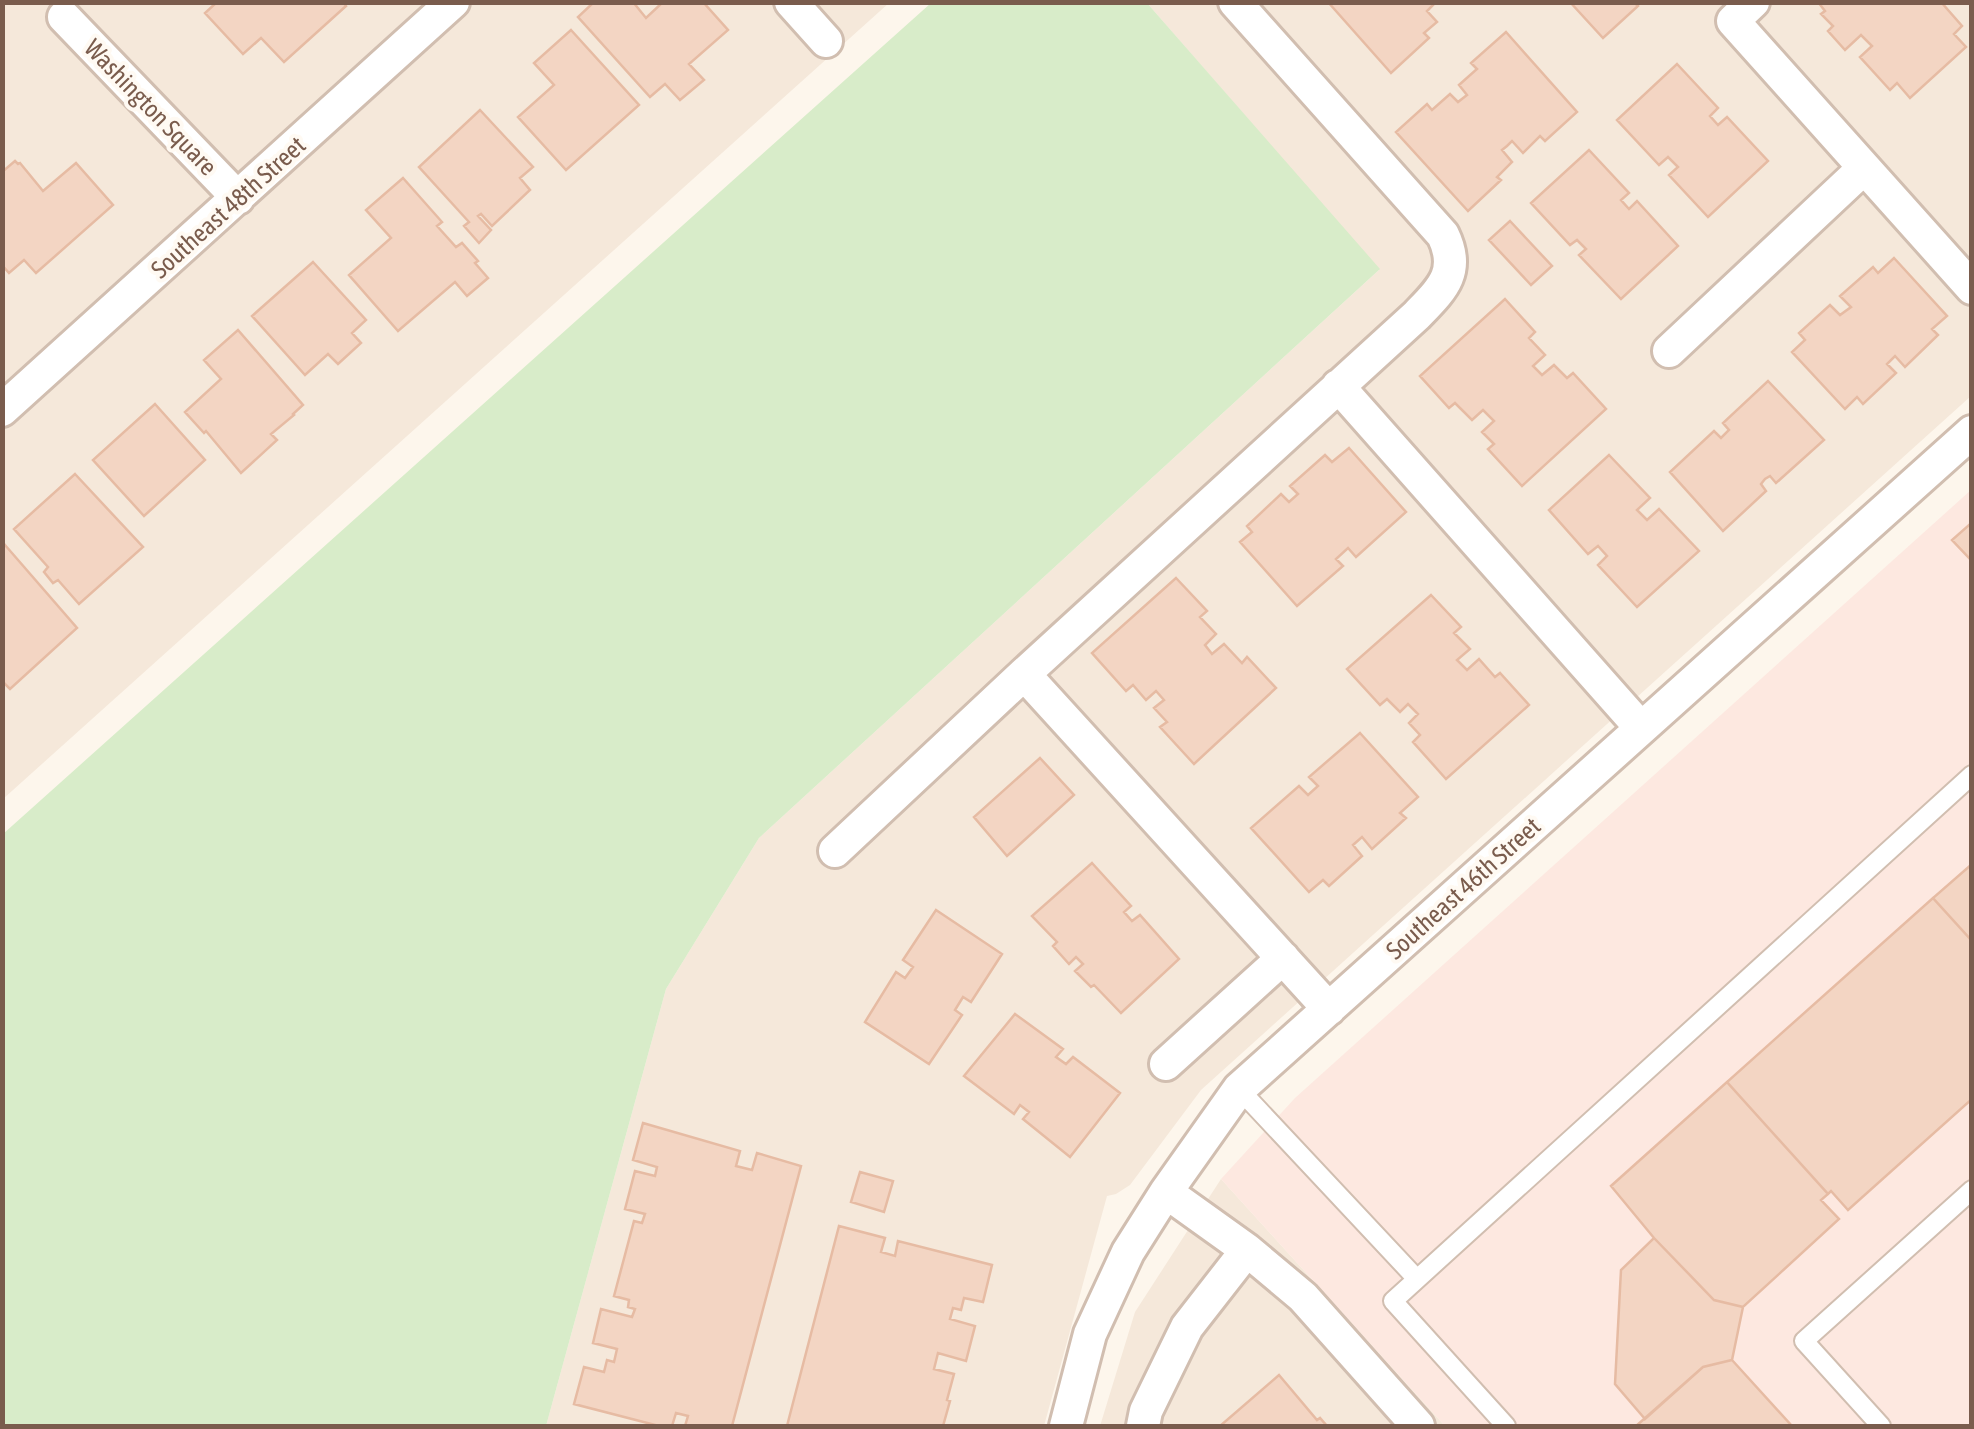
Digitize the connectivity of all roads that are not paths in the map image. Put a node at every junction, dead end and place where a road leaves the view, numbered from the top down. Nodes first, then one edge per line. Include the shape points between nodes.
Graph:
1 (453, 2) edge
2 (791, 2) edge
3 (1235, 2) edge
4 (1754, 2) edge
5 (64, 17) dead end
6 (826, 41) dead end
7 (1864, 168) junction
8 (238, 198) junction
9 (1972, 288) edge
10 (1669, 352) dead end
11 (1338, 386) junction
12 (2, 410) edge
13 (1972, 432) edge
14 (1024, 674) junction
15 (1641, 728) junction
16 (1972, 775) edge
17 (835, 851) dead end
18 (1282, 958) junction
19 (1328, 1009) junction
20 (1166, 1064) dead end
21 (1238, 1089) junction
22 (1972, 1190) edge
23 (1166, 1192) junction
24 (1248, 1250) junction
25 (1417, 1279) junction
26 (1066, 1426) edge
27 (1142, 1426) edge
28 (1418, 1426) edge
29 (1506, 1426) edge
30 (1880, 1426) edge

1 - 8 street, Southeast 48th Street
2 - 6 street
3 - 11 street via 1449,248 1450,270 1440,290
4 - 7 street via 1733,21
5 - 8 street, Washington Square
7 - 9 street
7 - 10 street
8 - 12 street, Southeast 48th Street
11 - 14 street
11 - 15 street
13 - 15 street, Southeast 46th Street
14 - 17 street
14 - 18 street
15 - 19 street, Southeast 46th Street
16 - 25 lane
18 - 19 street
18 - 20 street
19 - 21 street, Southeast 46th Street
21 - 23 street, Southeast 46th Street
21 - 25 lane
22 - 30 lane via 1804,1341
23 - 24 street
23 - 26 street, Southeast 46th Street via 1128,1252 1090,1334
24 - 27 street via 1187,1326
24 - 28 street via 1303,1297
25 - 29 lane via 1394,1301

